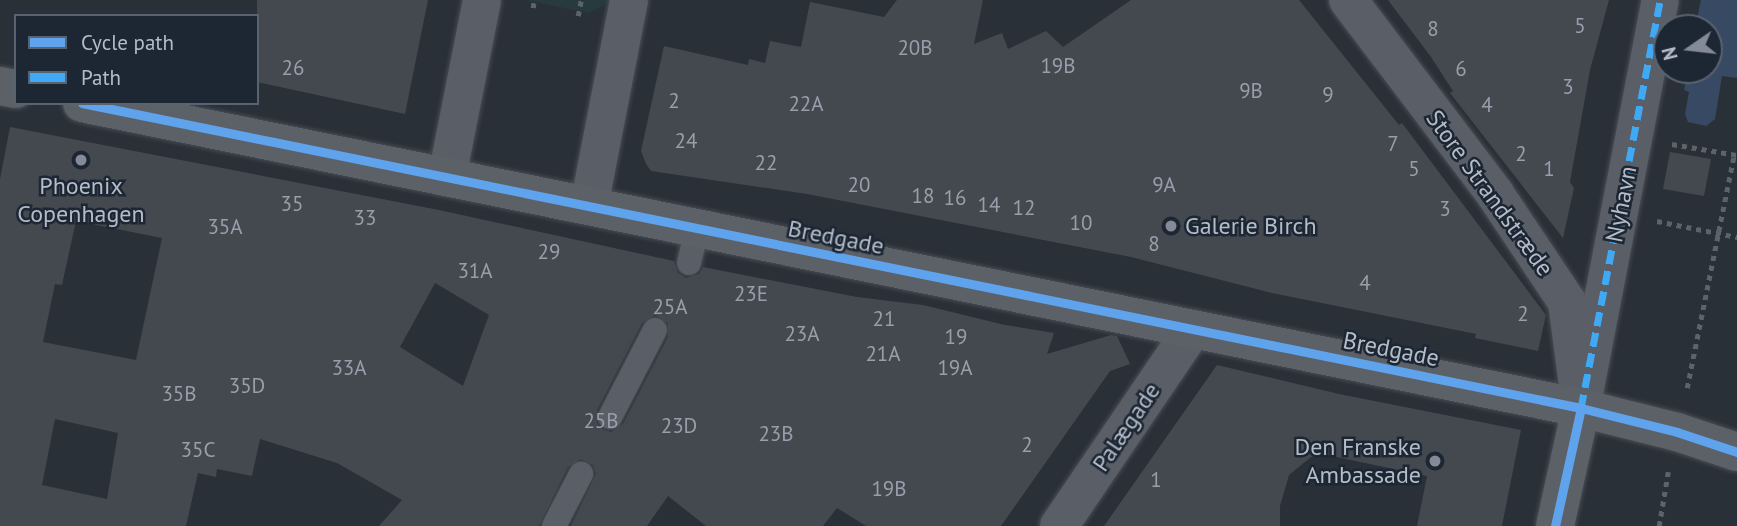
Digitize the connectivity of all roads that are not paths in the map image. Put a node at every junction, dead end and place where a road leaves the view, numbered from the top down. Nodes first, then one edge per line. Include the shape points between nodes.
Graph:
1 (482, 0) edge
2 (629, 0) edge
3 (1348, 0) edge
4 (1660, 0) edge
5 (92, 105) edge
6 (447, 177) junction
7 (589, 206) junction
8 (1193, 329) junction
9 (655, 330) dead end
10 (1581, 408) junction
11 (610, 416) dead end
12 (1737, 453) edge
13 (581, 474) dead end
14 (554, 526) edge
15 (1059, 526) edge
16 (1555, 526) edge

1 - 6 street
2 - 7 street
3 - 10 street, Store Strandstræde via 1494,194 1567,302
4 - 10 street, Nyhavn
5 - 6 main road, Bredgade
6 - 7 main road, Bredgade
7 - 8 main road, Bredgade via 693,246
8 - 10 main road, Bredgade
8 - 15 street, Palægade
9 - 11 lane
10 - 12 main road, Bredgade via 1677,432
10 - 16 main road
13 - 14 lane

